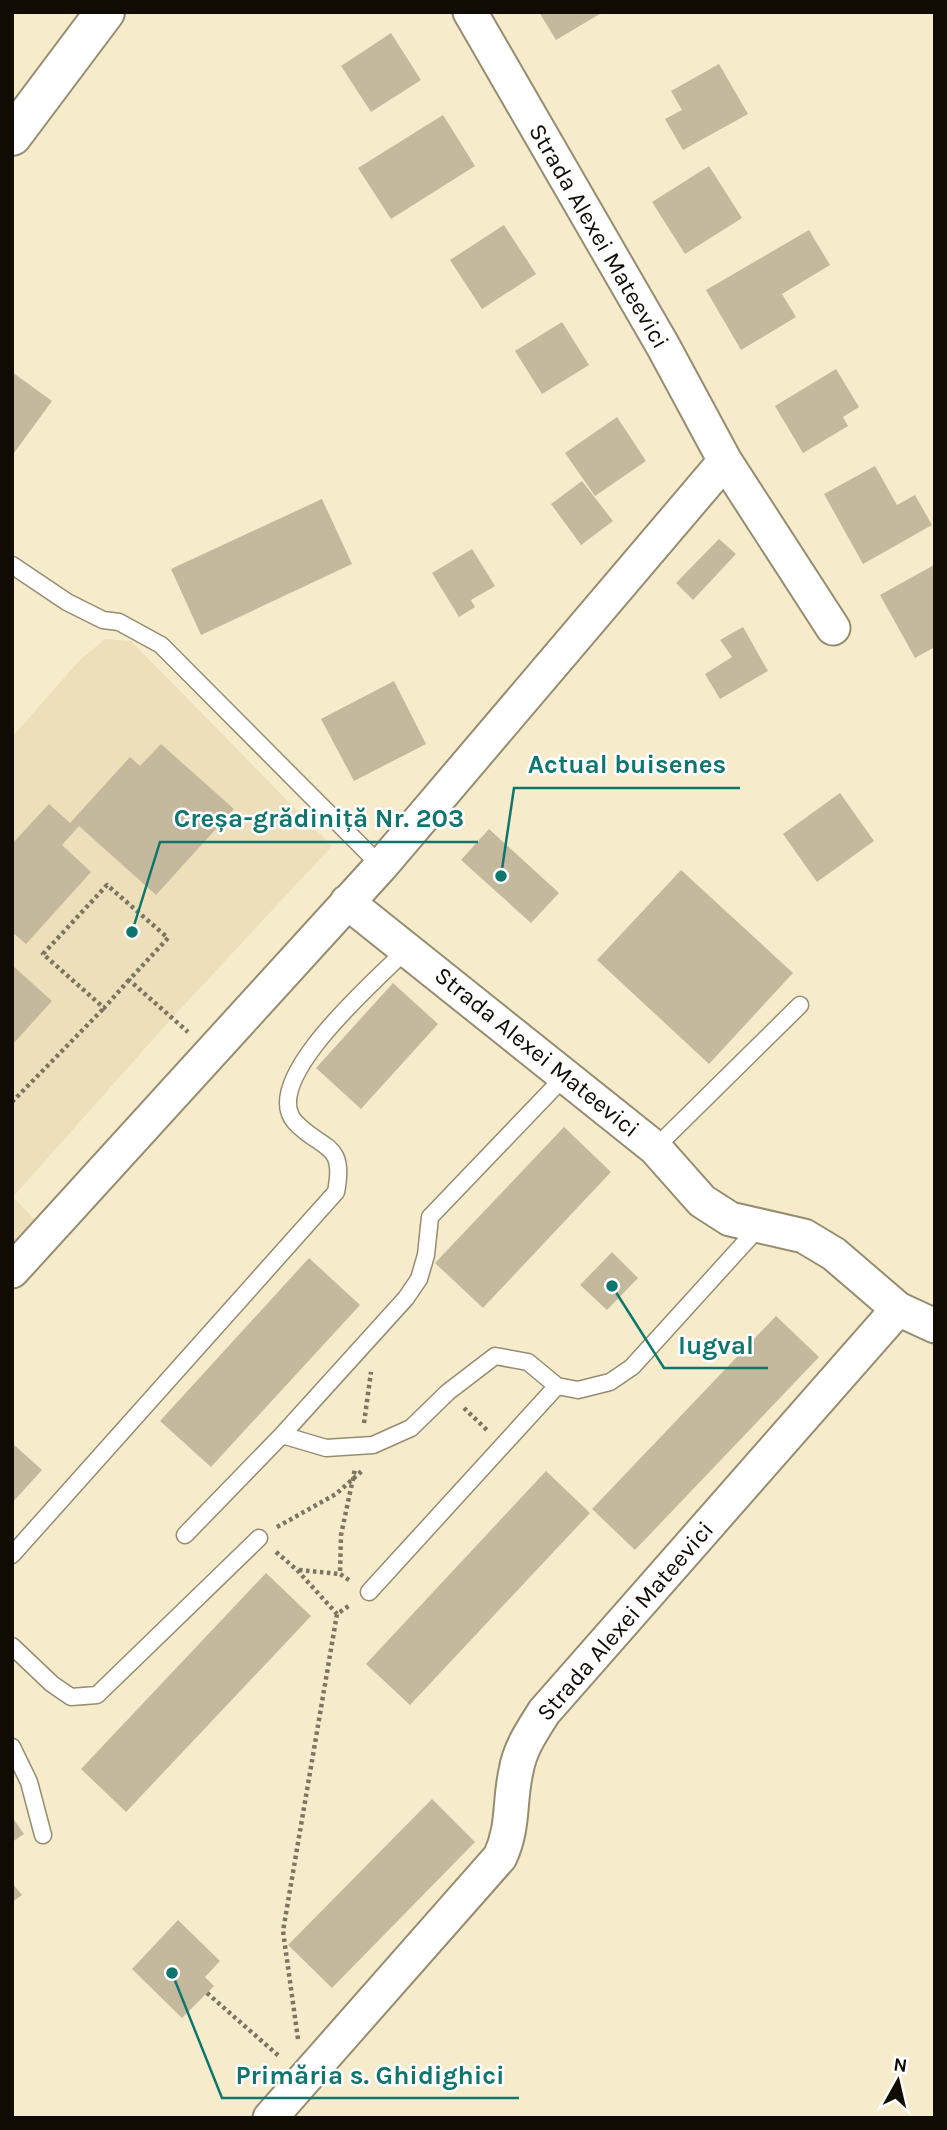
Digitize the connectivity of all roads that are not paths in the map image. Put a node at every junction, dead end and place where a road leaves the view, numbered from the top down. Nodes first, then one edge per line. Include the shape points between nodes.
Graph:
1 (470, 12) edge
2 (101, 15) edge
3 (12, 136) edge
4 (725, 461) junction
5 (12, 565) edge
6 (833, 628) dead end
7 (381, 866) junction
8 (347, 902) junction
9 (407, 949) junction
10 (800, 1005) dead end
11 (567, 1074) junction
12 (655, 1148) junction
13 (762, 1224) junction
14 (12, 1271) edge
15 (898, 1309) junction
16 (935, 1326) edge
17 (557, 1386) junction
18 (282, 1435) junction
19 (185, 1535) dead end
20 (259, 1538) road end
21 (12, 1555) edge
22 (369, 1592) road end
23 (12, 1646) edge
24 (12, 1747) edge
25 (43, 1835) dead end
26 (270, 2118) edge

1 - 4 street, Strada Alexei Mateevici
2 - 3 street
4 - 6 street, Strada Alexei Mateevici
4 - 7 street
5 - 7 lane via 67,602 161,645
7 - 8 street
8 - 9 street, Strada Alexei Mateevici
8 - 14 street
9 - 11 street, Strada Alexei Mateevici
9 - 21 lane via 306,1054 289,1084 288,1109 296,1122 329,1146 341,1170 336,1192
10 - 12 lane
11 - 12 street, Strada Alexei Mateevici
11 - 18 lane via 429,1217 426,1255 407,1298
12 - 13 street, Strada Alexei Mateevici via 702,1201 730,1219
13 - 15 street, Strada Alexei Mateevici via 804,1236 834,1254
13 - 17 lane via 632,1367 610,1382 578,1390
15 - 16 street, Strada Alexei Mateevici
15 - 26 street, Strada Alexei Mateevici via 544,1712 524,1742 509,1837 500,1857
17 - 18 lane via 528,1362 495,1356 411,1428 373,1445 326,1448
17 - 22 lane
18 - 19 lane
20 - 23 lane via 97,1695 71,1697
24 - 25 lane via 29,1782

